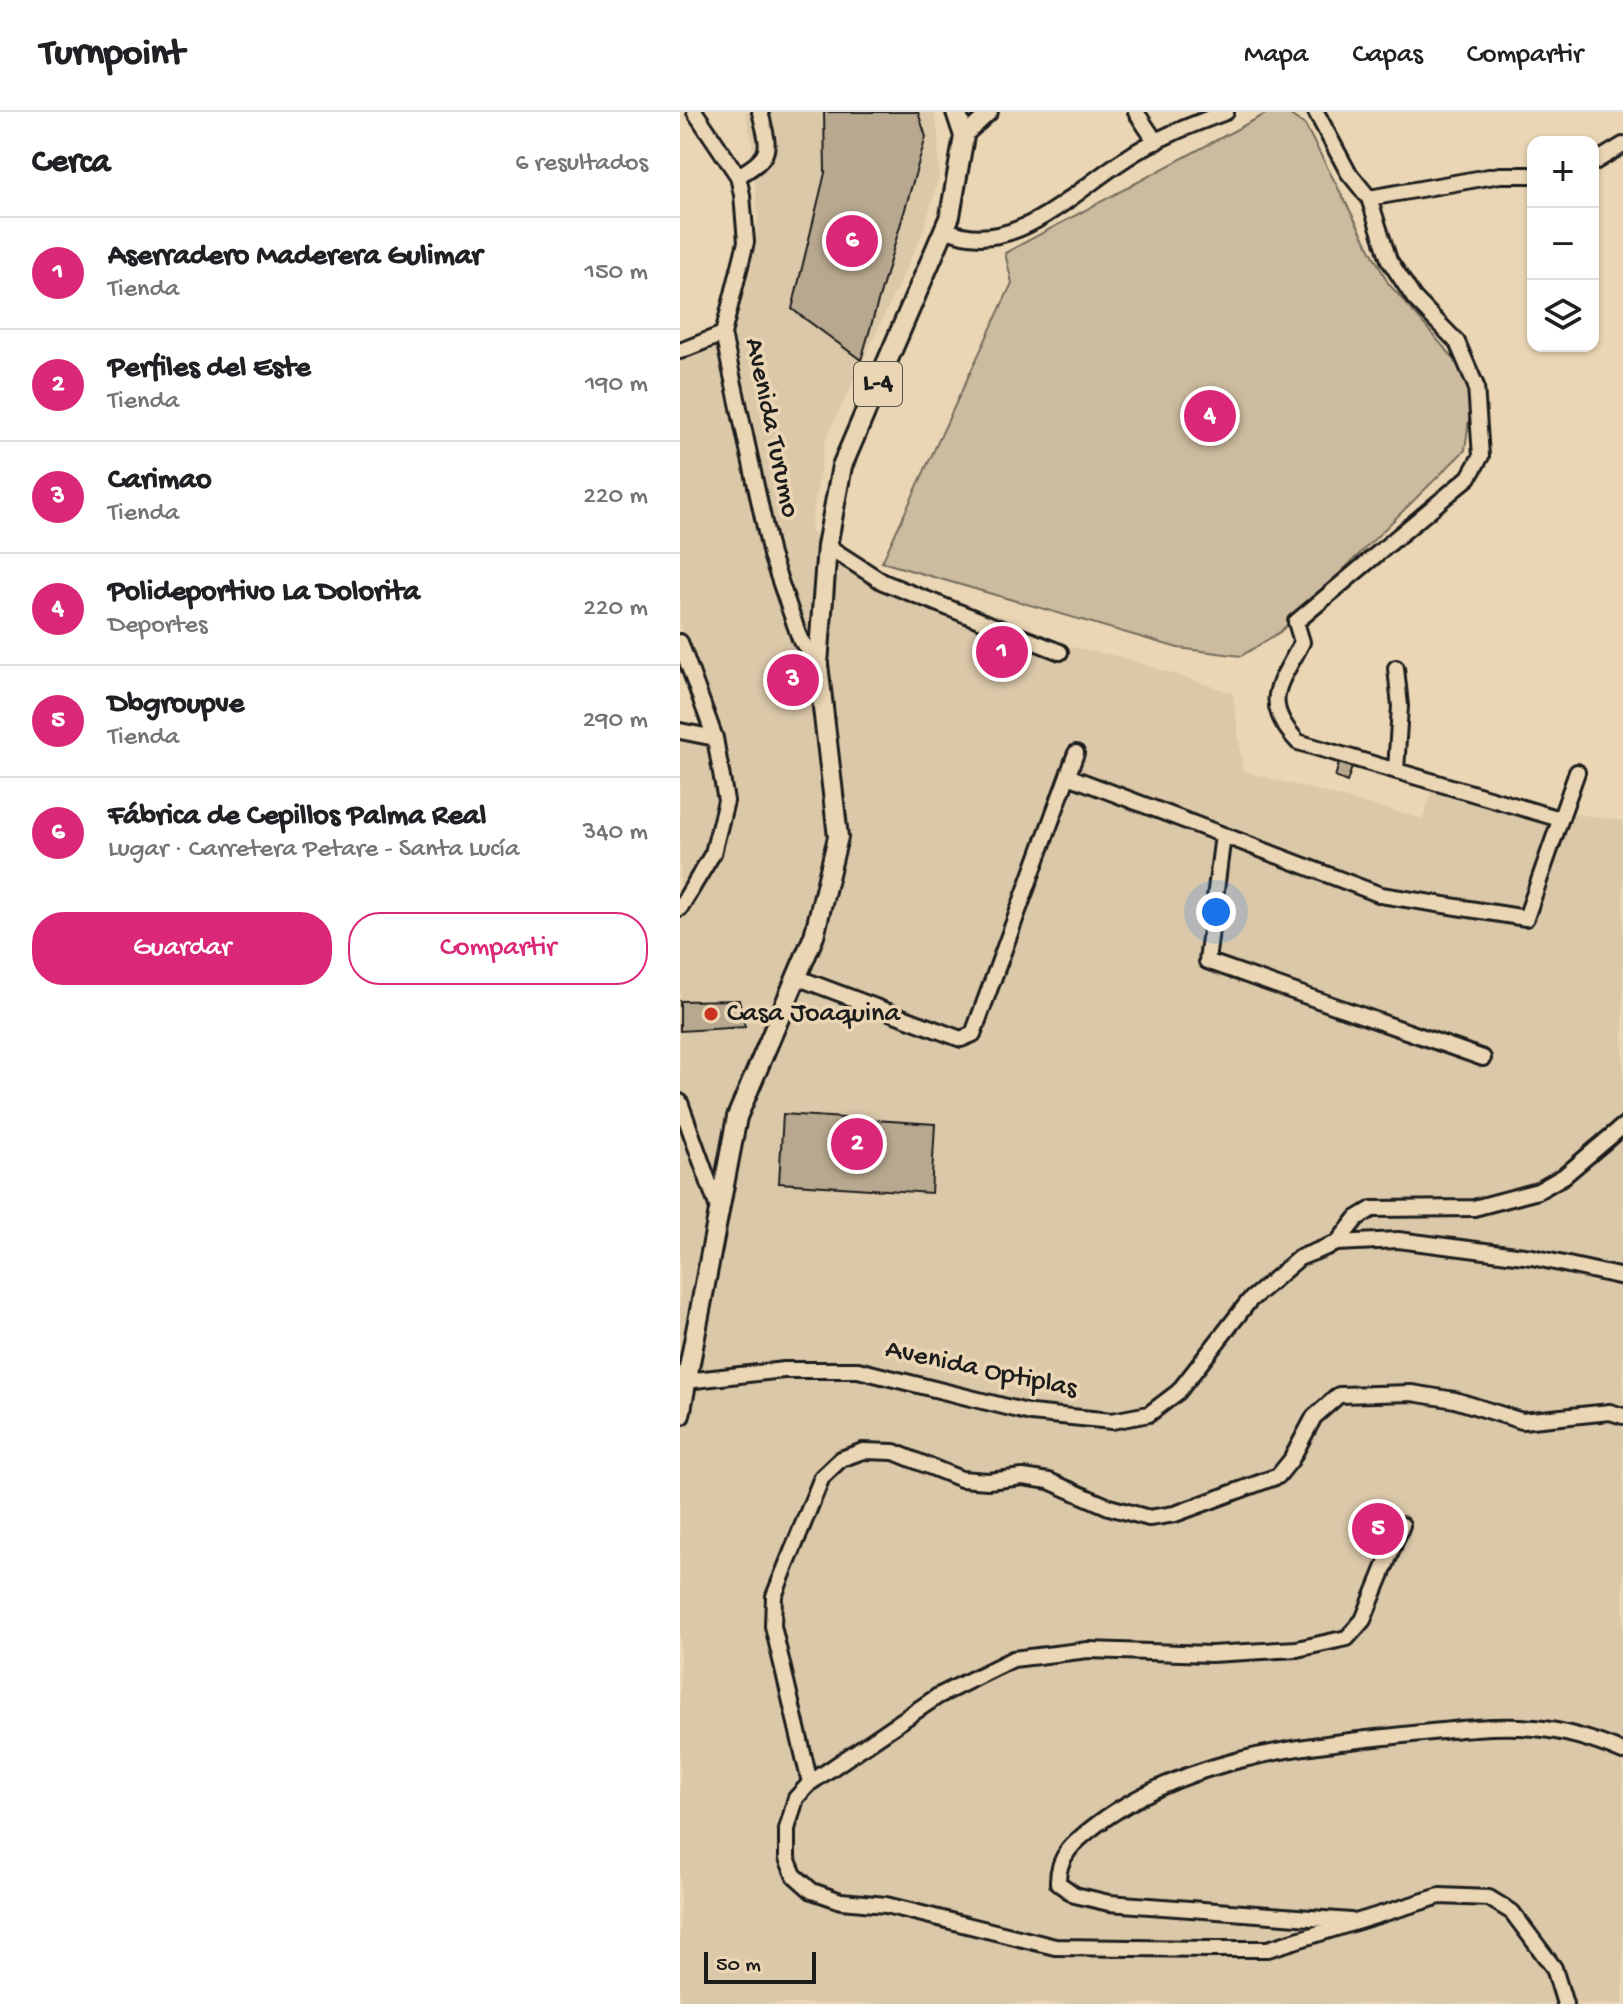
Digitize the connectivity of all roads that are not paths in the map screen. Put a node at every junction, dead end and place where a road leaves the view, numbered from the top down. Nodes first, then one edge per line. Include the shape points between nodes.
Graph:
1 (695, 112) edge
2 (760, 112) edge
3 (956, 112) edge
4 (990, 112) edge
5 (1136, 112) edge
6 (1226, 112) edge
7 (1316, 112) edge
8 (964, 136) junction
9 (1156, 142) junction
10 (1623, 145) edge
11 (1599, 159) edge
12 (1527, 175) edge
13 (738, 176) junction
14 (1369, 198) junction
15 (945, 229) junction
16 (723, 334) junction
17 (680, 351) edge
18 (827, 546) junction
19 (680, 642) edge
20 (1060, 652) dead end
21 (818, 664) junction
22 (1396, 668) dead end
23 (680, 731) edge
24 (715, 738) junction
25 (1076, 753) dead end
26 (1396, 771) junction
27 (1577, 772) dead end
28 (1068, 776) junction
29 (1560, 819) junction
30 (1223, 835) junction
31 (680, 908) edge
32 (796, 977) junction
33 (1483, 1058) dead end
34 (680, 1102) edge
35 (1623, 1126) edge
36 (719, 1212) junction
37 (1337, 1243) junction
38 (1623, 1277) edge
39 (686, 1347) edge
40 (686, 1381) junction
41 (680, 1415) edge
42 (1623, 1416) edge
43 (1402, 1525) dead end
44 (1623, 1752) edge
45 (810, 1783) junction
46 (1355, 1922) junction
47 (1565, 2004) edge

1 - 13 street, Avenida Turumo
2 - 13 street via 769,145 763,162
3 - 8 main road, L-4
4 - 8 street
5 - 9 street
6 - 9 street
7 - 14 street via 1348,172
8 - 15 main road, L-4
9 - 15 street via 1125,158 1058,208 997,238 966,239
10 - 11 street
12 - 14 street
13 - 16 street, Avenida Turumo via 746,242
14 - 26 street via 1389,260 1414,298 1457,342 1476,386 1481,456 1469,477 1296,622 1302,642 1275,690 1276,709 1298,742
15 - 18 main road, L-4 via 842,466
16 - 17 street
16 - 21 street, Avenida Turumo via 771,555 800,639
18 - 20 street via 883,582
18 - 21 main road, L-4
19 - 24 street
21 - 32 main road, L-4 via 838,837 814,936
22 - 26 street
23 - 24 street
24 - 31 street via 726,801 713,853
25 - 28 street
26 - 29 street
27 - 29 street
28 - 30 street
28 - 32 street via 973,1034 961,1039
29 - 30 street via 1526,918 1381,895
30 - 33 street via 1207,961
32 - 36 main road, L-4 via 737,1117
34 - 36 street
35 - 37 street via 1538,1191 1474,1208 1372,1209
36 - 39 main road, L-4
37 - 38 street, Avenida Optiplas via 1398,1240 1532,1257
37 - 40 street, Avenida Optiplas via 1299,1258 1249,1301 1178,1392 1149,1414 1112,1421 1031,1413 858,1370 784,1370
39 - 40 main road, L-4
40 - 41 main road, L-4
42 - 45 street via 1601,1413 1522,1421 1412,1393 1339,1395 1314,1417 1278,1476 1175,1514 1149,1518 1049,1481 961,1479 894,1452 863,1451 841,1459 822,1477 774,1596 773,1626
43 - 45 street via 1363,1620 1347,1638 1268,1651 1088,1650 1013,1659 938,1696
44 - 46 street via 1590,1738 1535,1728 1472,1728 1296,1747 1191,1772 1130,1800 1068,1849 1057,1866 1058,1883 1075,1895 1109,1903
45 - 46 street via 796,1798 787,1829 787,1858 794,1875 812,1891 841,1901 886,1905 1055,1947 1268,1949
46 - 47 street via 1440,1896 1489,1898 1512,1912 1554,1968

